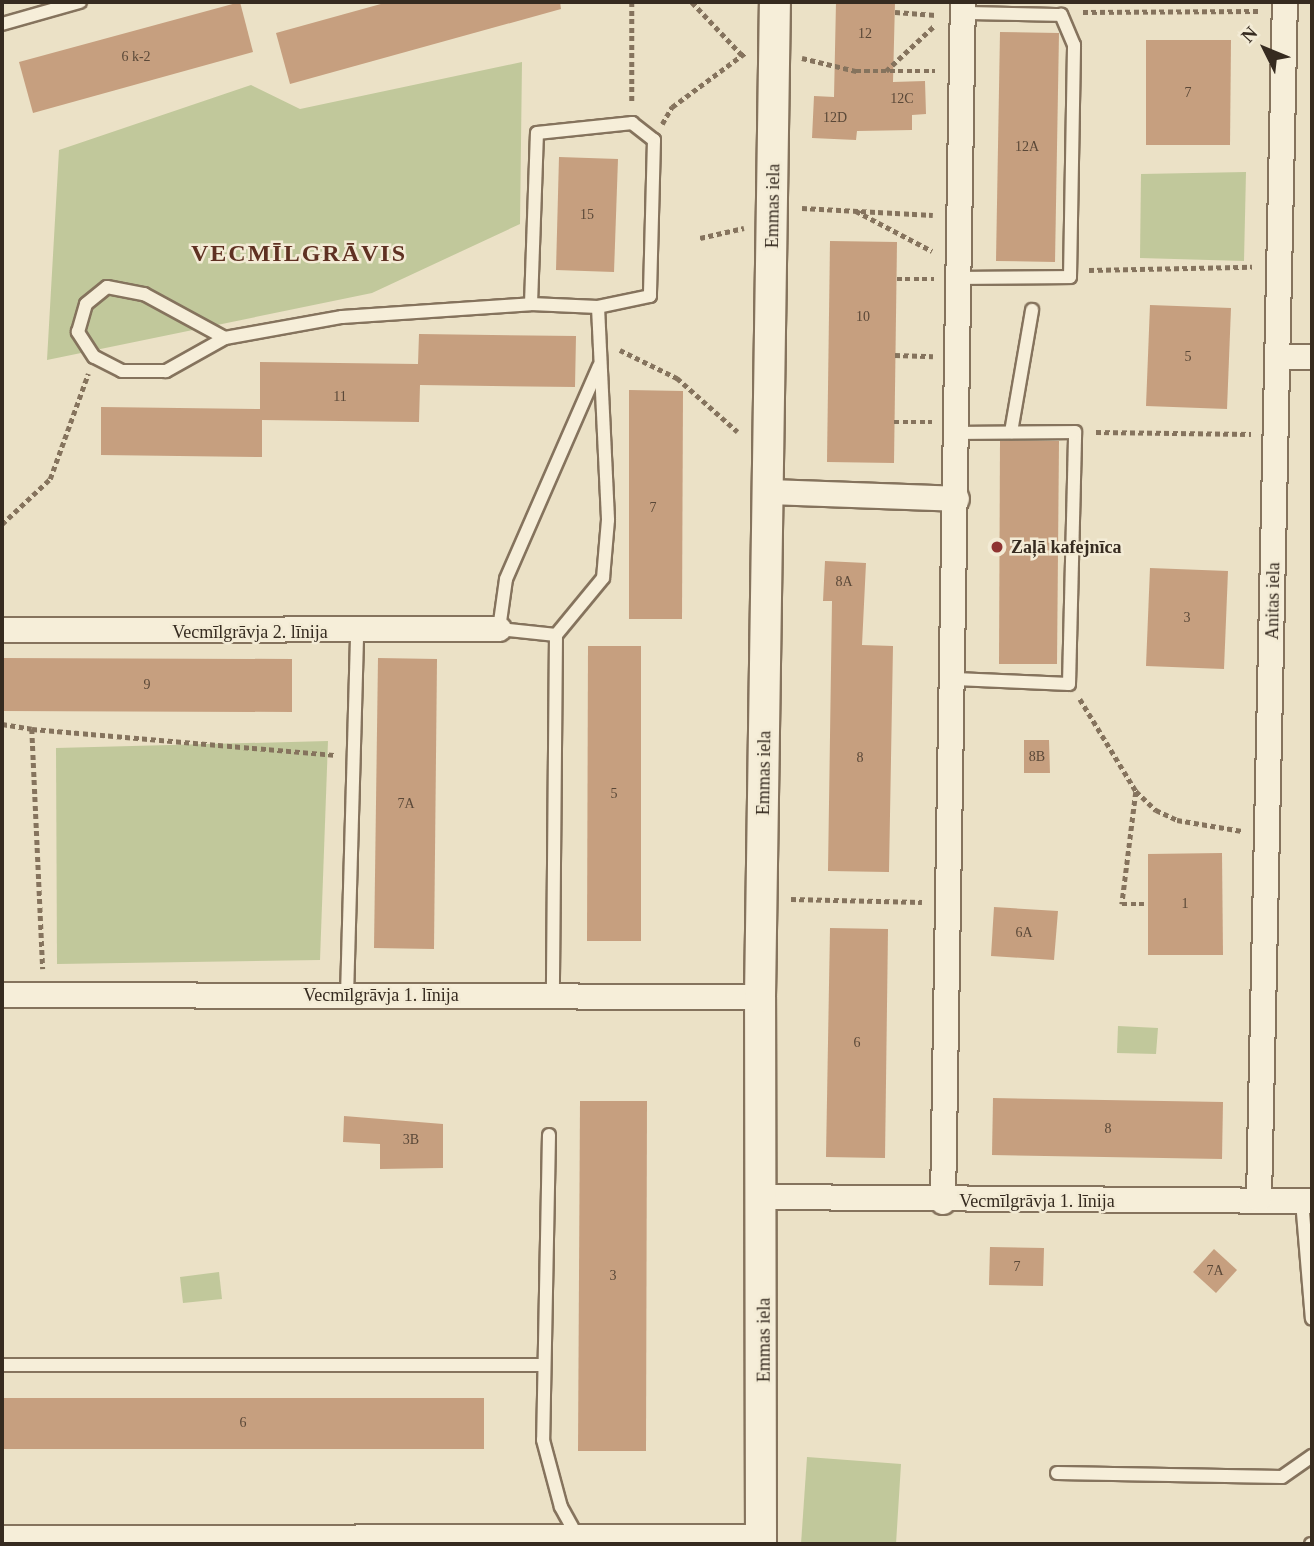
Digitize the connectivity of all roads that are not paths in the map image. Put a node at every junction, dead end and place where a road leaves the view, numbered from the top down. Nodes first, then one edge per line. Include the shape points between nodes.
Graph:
1 (80, 2) edge
2 (775, 2) edge
3 (1285, 6) edge
4 (963, 7) edge
5 (1038, 7) edge
6 (2, 24) edge
7 (960, 272) junction
8 (531, 304) junction
9 (598, 307) junction
10 (1032, 310) dead end
11 (225, 338) junction
12 (1279, 356) junction
13 (1312, 357) edge
14 (599, 366) junction
15 (957, 428) junction
16 (1011, 432) junction
17 (768, 492) junction
18 (957, 499) junction
19 (499, 629) junction
20 (2, 631) edge
21 (357, 633) junction
22 (556, 635) junction
23 (956, 680) junction
24 (553, 994) junction
25 (2, 995) edge
26 (347, 996) junction
27 (760, 997) junction
28 (549, 1135) dead end
29 (762, 1197) junction
30 (1259, 1199) junction
31 (1307, 1201) edge
32 (943, 1202) junction
33 (1312, 1319) edge
34 (542, 1364) junction
35 (2, 1365) edge
36 (1312, 1456) edge
37 (1057, 1473) dead end
38 (2, 1538) edge
39 (245, 1538) edge
40 (578, 1538) junction
41 (761, 1541) edge

1 - 6 lane
2 - 17 street, Emmas iela
3 - 12 street, Anitas iela
4 - 5 lane
4 - 7 street
5 - 7 lane via 1061,15 1074,45 1070,277
7 - 15 street
8 - 9 lane
8 - 9 lane via 537,132 632,123 654,140 649,296
8 - 11 lane via 342,317
9 - 14 lane
10 - 16 lane
11 - 11 lane via 144,294 107,287 86,304 78,332 94,357 122,371 166,371
12 - 13 street
12 - 30 street, Anitas iela
14 - 19 lane via 506,579
14 - 22 lane via 608,408 603,578
15 - 16 lane
15 - 18 street
16 - 23 lane via 1075,432 1069,684
17 - 18 street
17 - 27 street, Emmas iela
18 - 23 street
19 - 21 street, Vecmīlgrāvja 2. līnija
19 - 22 lane
20 - 21 street, Vecmīlgrāvja 2. līnija
21 - 26 lane
22 - 24 lane
23 - 32 street
24 - 26 street, Vecmīlgrāvja 1. līnija
24 - 27 street, Vecmīlgrāvja 1. līnija
25 - 26 street, Vecmīlgrāvja 1. līnija
27 - 29 street, Emmas iela
28 - 34 lane
29 - 32 street, Vecmīlgrāvja 1. līnija
29 - 41 street, Emmas iela
30 - 31 street, Vecmīlgrāvja 1. līnija
30 - 32 street, Vecmīlgrāvja 1. līnija
31 - 33 lane
34 - 35 lane
34 - 40 lane via 543,1440 561,1507
36 - 37 lane via 1282,1477
38 - 39 street
39 - 40 street
40 - 41 street

